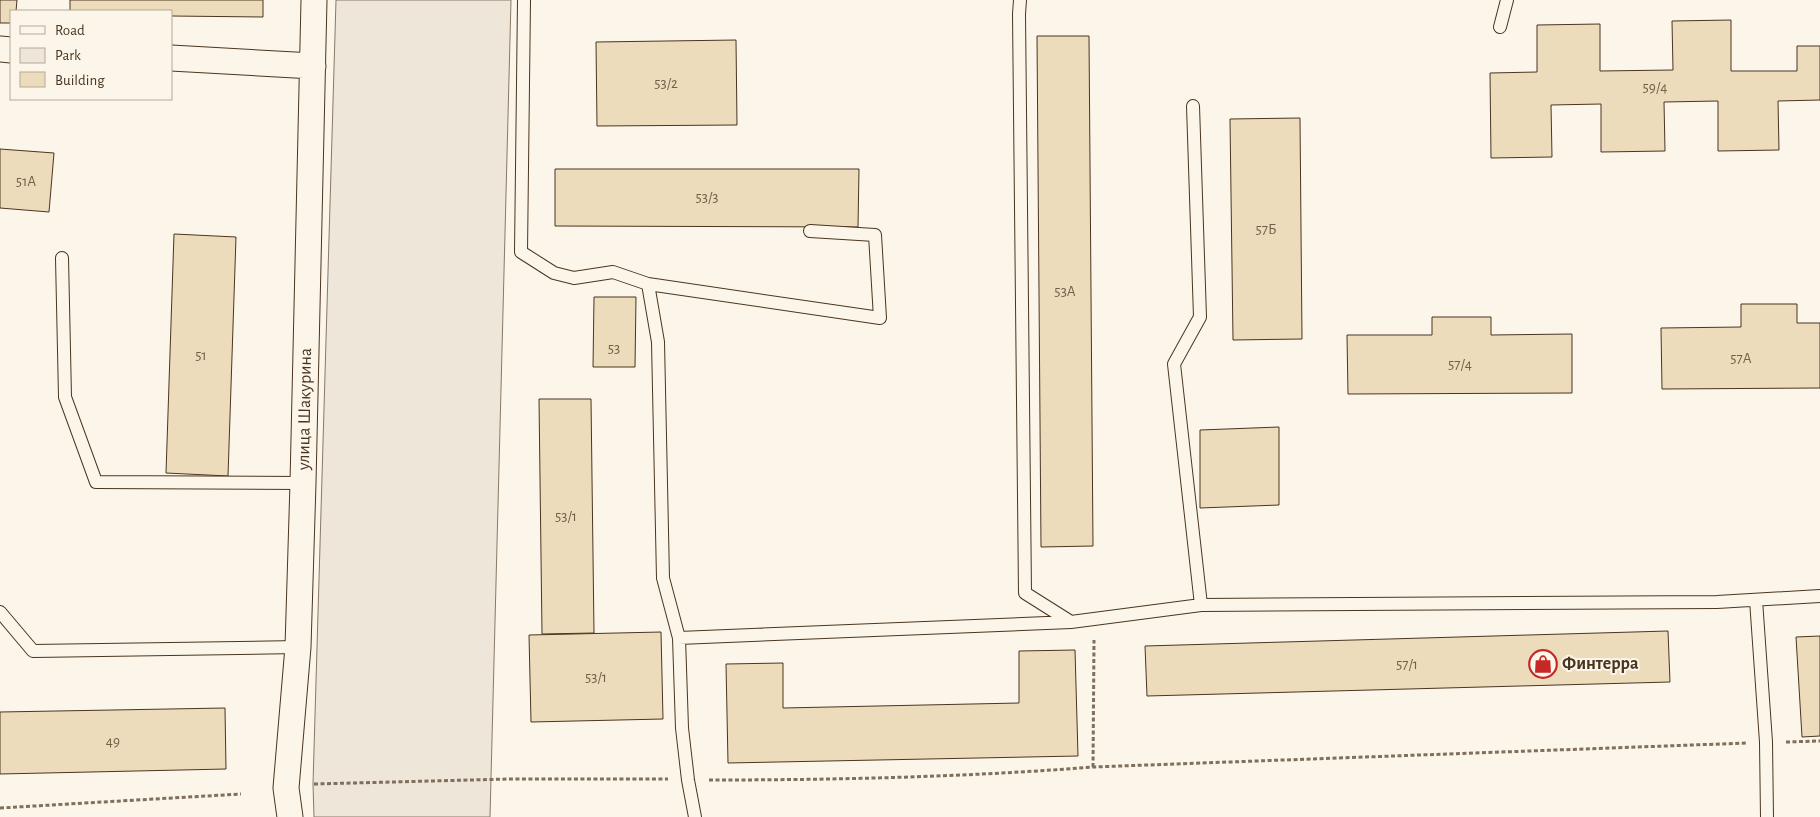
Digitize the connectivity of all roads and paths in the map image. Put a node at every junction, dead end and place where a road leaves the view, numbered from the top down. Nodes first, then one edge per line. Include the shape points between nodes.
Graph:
1 (314, 0) edge
2 (524, 0) edge
3 (1020, 0) edge
4 (1507, 0) edge
5 (1500, 28) dead end
6 (172, 58) edge
7 (312, 66) junction
8 (1193, 106) dead end
9 (810, 231) dead end
10 (62, 258) dead end
11 (648, 284) junction
12 (303, 483) junction
13 (1820, 596) edge
14 (1756, 600) junction
15 (1201, 605) junction
16 (0, 612) edge
17 (1094, 619) junction
18 (1071, 622) junction
19 (679, 638) junction
20 (298, 647) junction
21 (1820, 741) edge
22 (1766, 742) junction
23 (1094, 767) junction
24 (688, 780) junction
25 (312, 784) dead end
26 (240, 794) dead end
27 (0, 808) edge
28 (290, 817) edge
29 (696, 817) edge
30 (1767, 817) edge

1 - 7 street, улица Шакурина
2 - 11 lane via 521,252 561,275 574,278 614,272
3 - 18 lane via 1025,592
4 - 5 lane
6 - 7 street
7 - 12 street, улица Шакурина
8 - 15 lane via 1200,317 1174,364
9 - 11 lane via 875,236 880,318
10 - 12 lane via 65,397 96,482
11 - 19 lane via 658,342 663,578
12 - 20 street, улица Шакурина
13 - 14 lane
14 - 15 lane
14 - 22 lane
15 - 17 lane
16 - 20 lane via 33,650
17 - 18 lane
17 - 23 path
18 - 19 lane
19 - 24 lane via 682,728
20 - 28 street, улица Шакурина via 286,788
21 - 22 path
22 - 23 path
22 - 30 lane
23 - 24 path via 995,774
24 - 25 path via 509,779
24 - 29 lane
26 - 27 path

